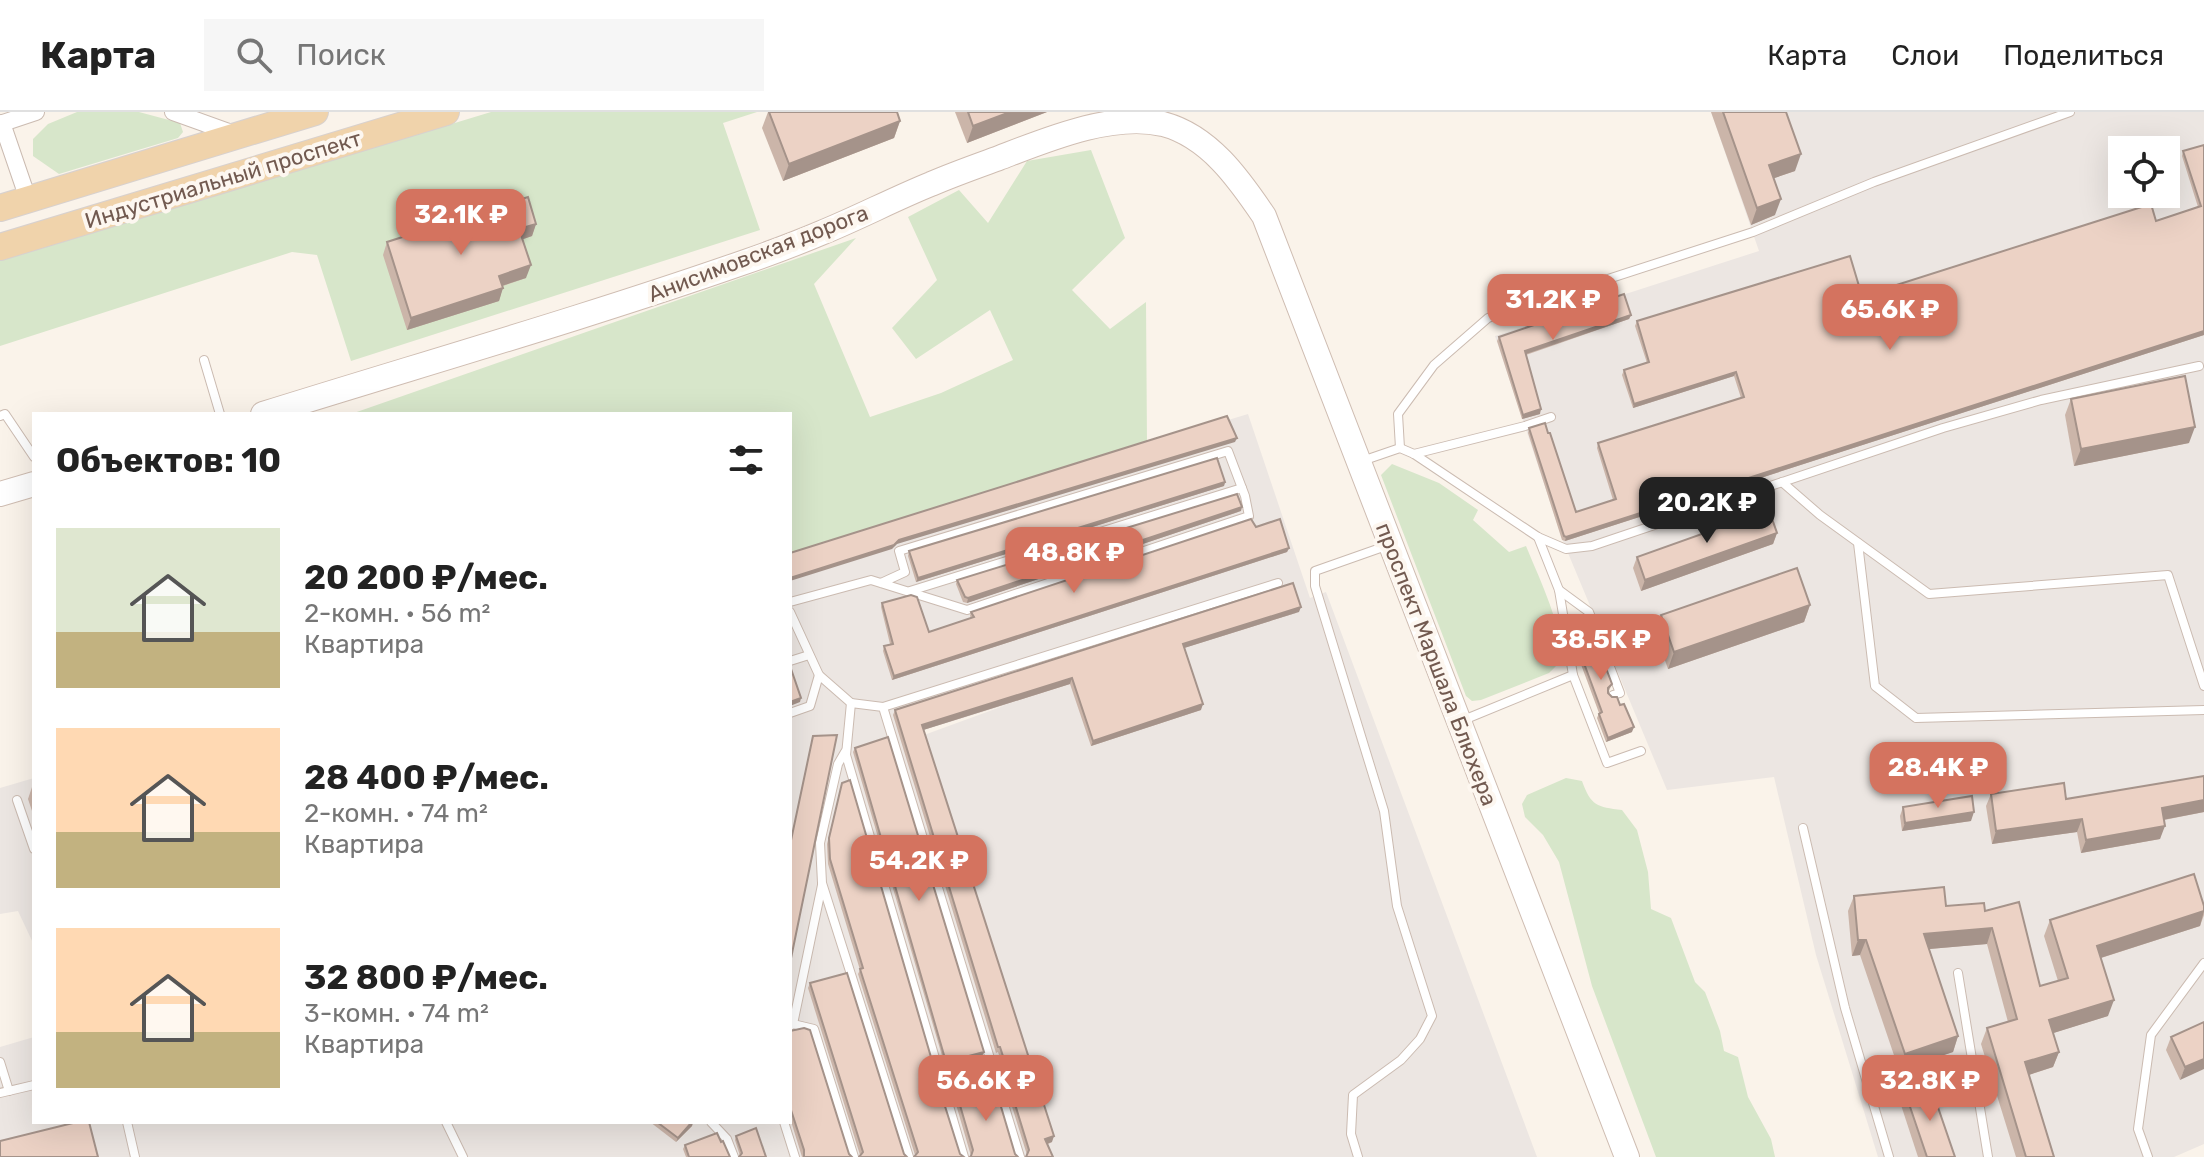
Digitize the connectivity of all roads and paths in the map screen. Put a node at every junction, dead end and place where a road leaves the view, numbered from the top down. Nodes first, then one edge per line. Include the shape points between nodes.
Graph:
1 (36, 112) edge
2 (173, 112) edge
3 (315, 112) edge
4 (446, 112) edge
5 (2070, 112) edge
6 (1, 124) edge
7 (238, 135) junction
8 (1237, 176) joint
9 (28, 199) junction
10 (0, 208) edge
11 (0, 247) edge
12 (204, 360) dead end
13 (2199, 366) dead end
14 (219, 412) edge
15 (269, 412) edge
16 (0, 416) edge
17 (1551, 417) dead end
18 (1400, 448) junction
19 (32, 454) edge
20 (1414, 454) junction
21 (1359, 462) junction
22 (1782, 482) junction
23 (32, 485) edge
24 (1242, 488) junction
25 (0, 494) edge
26 (1538, 537) junction
27 (1858, 543) junction
28 (1391, 544) junction
29 (881, 583) junction
30 (1278, 583) dead end
31 (1559, 590) junction
32 (909, 592) junction
33 (792, 601) edge
34 (792, 617) edge
35 (809, 655) junction
36 (792, 660) edge
37 (819, 675) junction
38 (1573, 675) junction
39 (2204, 686) edge
40 (1613, 695) edge
41 (851, 703) junction
42 (883, 707) junction
43 (2204, 710) edge
44 (792, 712) edge
45 (1460, 721) junction
46 (846, 750) junction
47 (1641, 751) dead end
48 (17, 800) dead end
49 (1803, 828) dead end
50 (32, 843) edge
51 (822, 885) junction
52 (2203, 966) edge
53 (1958, 973) dead end
54 (792, 1025) edge
55 (0, 1062) edge
56 (996, 1078) junction
57 (32, 1085) edge
58 (944, 1090) junction
59 (4, 1092) edge
60 (127, 1124) edge
61 (447, 1124) edge
62 (713, 1124) edge
63 (785, 1124) edge
64 (135, 1157) edge
65 (463, 1157) edge
66 (734, 1157) edge
67 (795, 1157) edge
68 (854, 1157) edge
69 (909, 1157) edge
70 (964, 1157) edge
71 (1020, 1157) edge
72 (1358, 1157) edge
73 (1627, 1157) edge
74 (1889, 1157) edge
75 (1988, 1157) edge
76 (2148, 1157) edge

1 - 6 street
2 - 7 street
3 - 7 main road, Индустриальный проспект
4 - 11 main road, Индустриальный проспект
5 - 18 lane via 1753,232 1488,318 1434,365 1398,414
6 - 9 street
7 - 9 main road, Индустриальный проспект
8 - 15 street, Анисимовская дорога via 1187,135 1163,124 1100,124 1035,143 730,267
8 - 21 street, проспект Маршала Блюхера via 1264,216
9 - 10 main road, Индустриальный проспект
12 - 14 lane
13 - 22 lane via 2041,400
16 - 19 lane via 5,414
17 - 20 lane
18 - 20 lane
18 - 21 lane
20 - 26 lane
21 - 28 street, проспект Маршала Блюхера
22 - 26 lane via 1592,546 1566,549
22 - 27 lane
23 - 25 street
24 - 29 lane via 1228,451 899,551 905,572
24 - 32 lane
24 - 32 lane via 1249,516 967,610
26 - 31 lane
27 - 39 lane via 1929,594 2168,575
27 - 43 lane via 1875,686 1916,718
28 - 45 street, проспект Маршала Блюхера
28 - 72 lane via 1315,571 1315,586 1384,811 1397,906 1432,1016 1401,1060 1353,1095 1351,1134
29 - 32 lane
29 - 33 lane via 871,580
30 - 42 lane
31 - 38 lane
31 - 40 lane via 1589,612 1620,693
34 - 35 lane
35 - 36 lane
35 - 37 lane
37 - 41 lane
37 - 44 lane via 810,706
38 - 45 lane
38 - 47 lane via 1590,703 1607,763
41 - 42 lane
41 - 46 lane
42 - 56 lane
45 - 73 street, проспект Маршала Блюхера
46 - 51 lane via 820,843
46 - 58 lane
48 - 50 lane
49 - 74 lane via 1845,1008
51 - 54 lane
51 - 69 lane
52 - 76 lane via 2151,1035 2138,1129
53 - 75 lane
54 - 68 lane via 814,1029
55 - 59 lane
56 - 58 lane
56 - 71 lane
57 - 59 lane
58 - 70 lane
60 - 64 lane
61 - 65 lane
62 - 66 lane
63 - 67 lane

